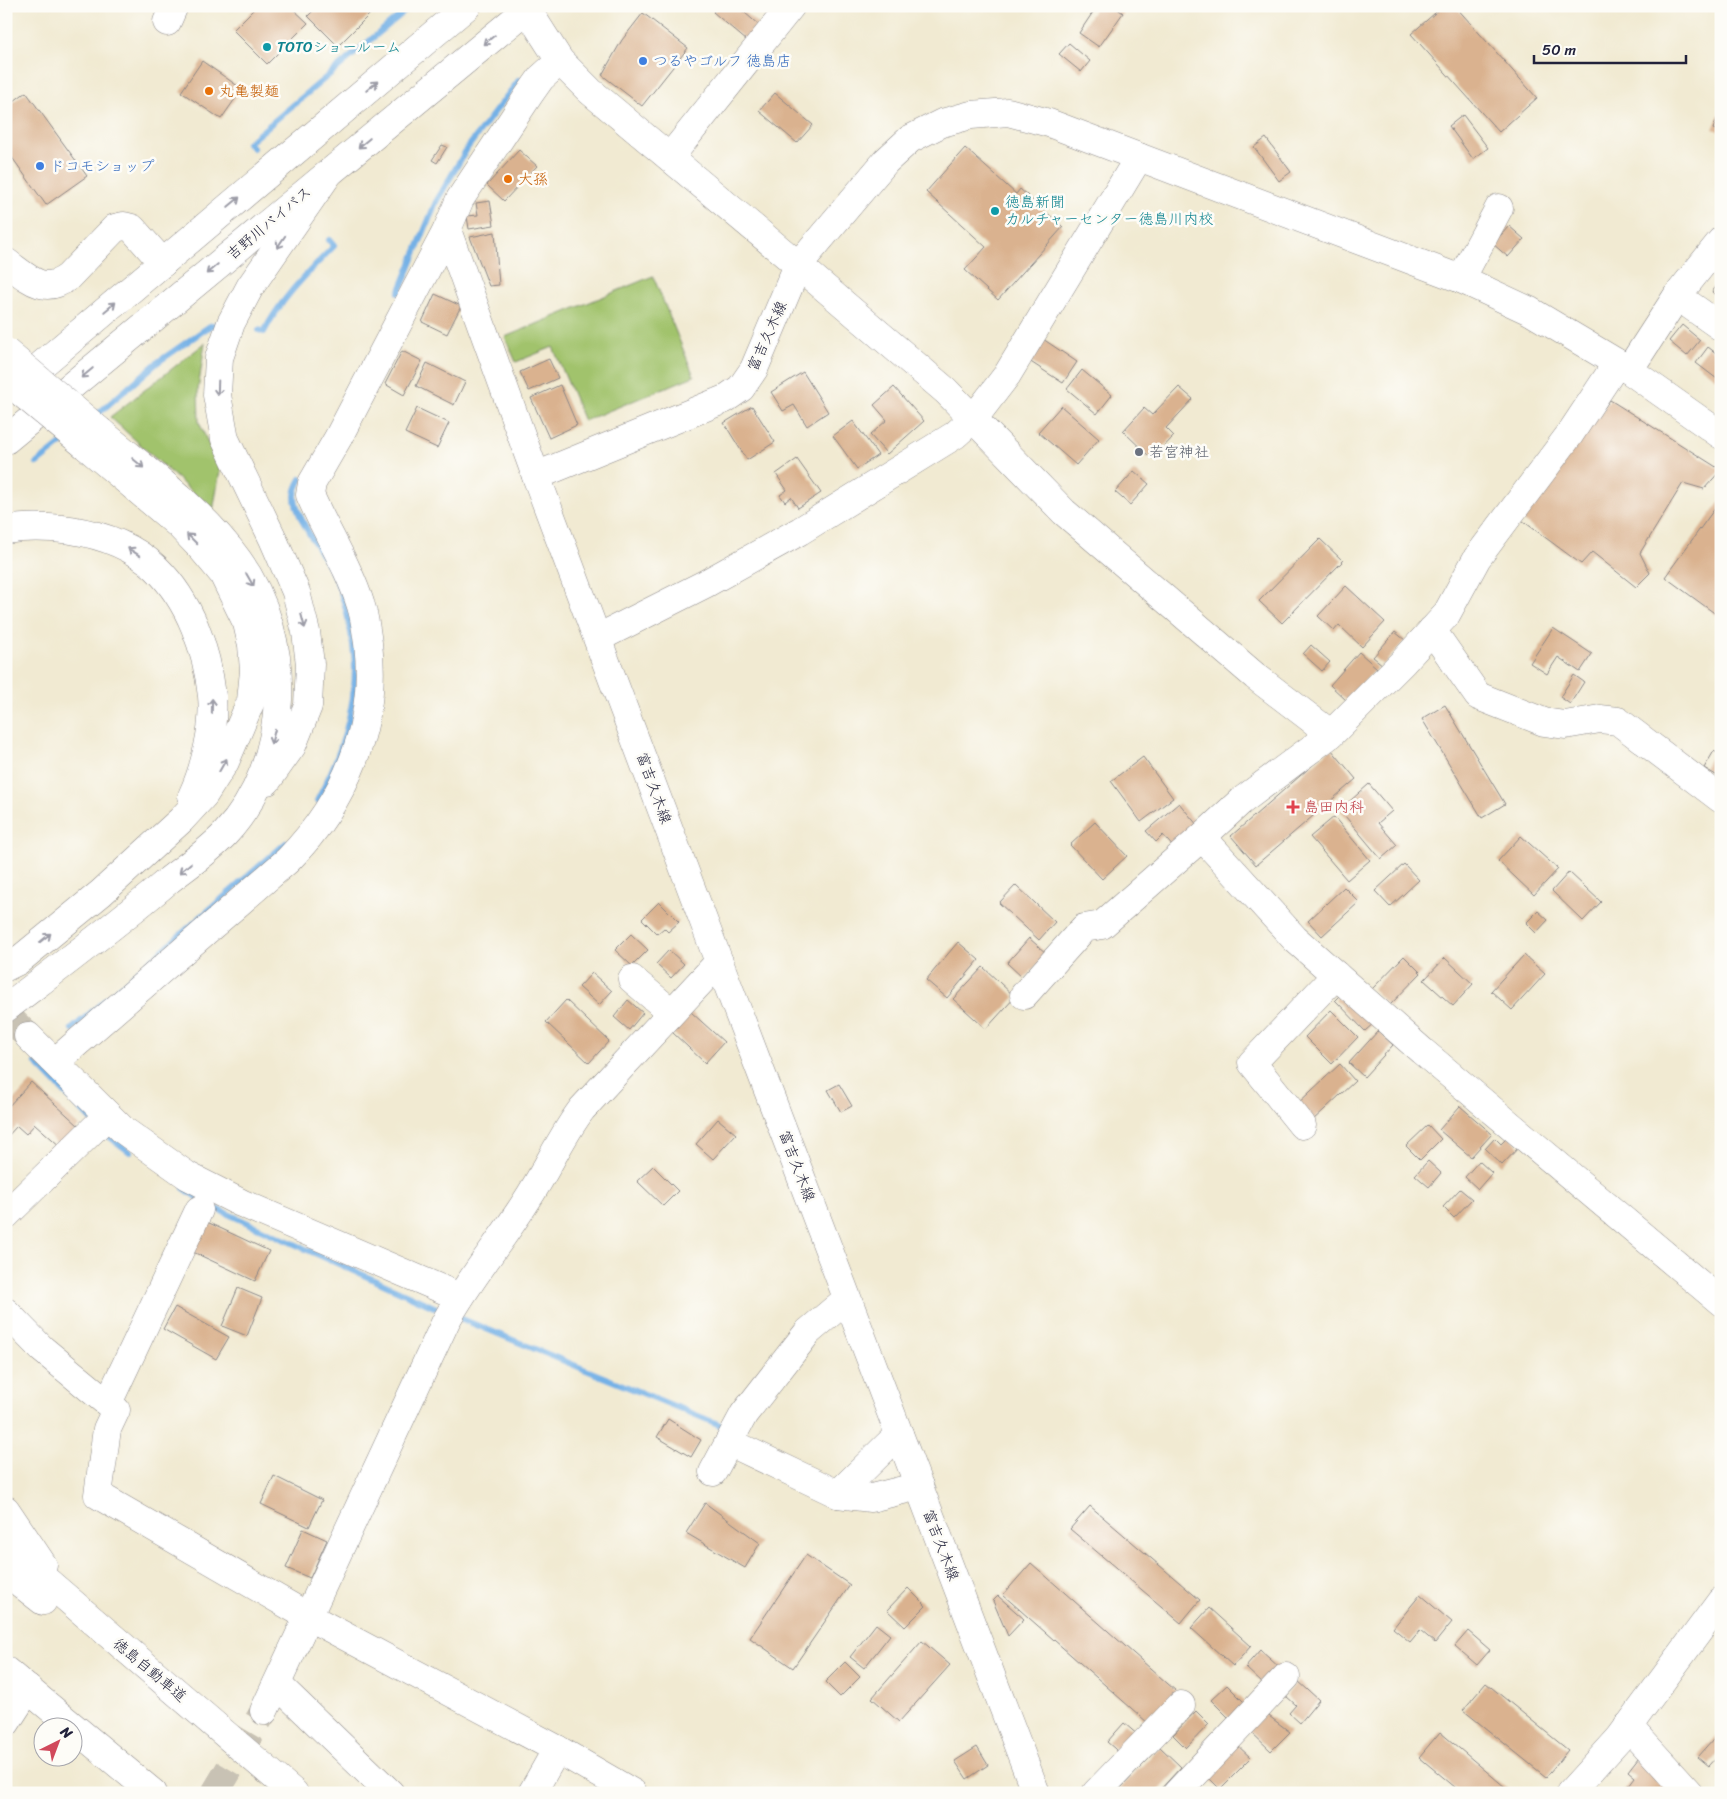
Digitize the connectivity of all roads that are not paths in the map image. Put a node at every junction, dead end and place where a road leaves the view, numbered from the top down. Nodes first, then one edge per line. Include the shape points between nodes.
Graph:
1 (467, 6) edge
2 (791, 6) edge
3 (528, 7) edge
4 (560, 60) junction
5 (670, 157) junction
6 (1139, 157) junction
7 (329, 173) junction
8 (1499, 208) dead end
9 (447, 230) junction
10 (1721, 241) edge
11 (6, 262) edge
12 (162, 263) junction
13 (798, 265) junction
14 (1461, 279) junction
15 (1677, 296) junction
16 (1721, 326) edge
17 (6, 352) edge
18 (1623, 367) junction
19 (6, 380) edge
20 (6, 395) edge
21 (974, 418) junction
22 (1721, 434) edge
23 (94, 439) junction
24 (6, 440) edge
25 (536, 476) junction
26 (6, 530) edge
27 (1432, 630) junction
28 (598, 638) junction
29 (1331, 734) junction
30 (252, 798) junction
31 (1721, 799) edge
32 (182, 820) junction
33 (1202, 837) junction
34 (718, 962) junction
35 (10, 966) edge
36 (1336, 975) junction
37 (46, 977) junction
38 (632, 980) dead end
39 (1024, 995) dead end
40 (6, 1008) edge
41 (671, 1012) junction
42 (17, 1029) edge
43 (55, 1062) junction
44 (99, 1124) junction
45 (1302, 1125) dead end
46 (199, 1210) dead end
47 (6, 1215) edge
48 (847, 1299) junction
49 (1721, 1302) edge
50 (453, 1308) junction
51 (6, 1312) edge
52 (108, 1403) junction
53 (899, 1434) junction
54 (729, 1442) junction
55 (713, 1472) dead end
56 (919, 1486) junction
57 (838, 1494) junction
58 (6, 1510) edge
59 (6, 1546) edge
60 (6, 1572) edge
61 (63, 1595) junction
62 (1721, 1601) edge
63 (309, 1617) junction
64 (6, 1671) edge
65 (1286, 1677) dead end
66 (277, 1684) junction
67 (28, 1689) junction
68 (1181, 1705) dead end
69 (264, 1711) tunnel mouth
70 (6, 1723) edge
71 (1628, 1726) junction
72 (557, 1749) junction
73 (1036, 1792) edge
74 (153, 1793) edge
75 (293, 1793) edge
76 (390, 1793) edge
77 (532, 1793) edge
78 (633, 1793) edge
79 (1096, 1793) edge
80 (1177, 1793) edge
81 (1570, 1793) edge
82 (1689, 1793) edge

12 -> 1 main road
2 - 5 main road
3 - 4 main road
3 -> 7 main road, 吉野川バイパス
4 - 5 main road via 590,91
4 - 9 main road via 529,95 460,199
5 - 13 main road
6 - 13 main road, 富吉久木線 via 1049,123 1008,112 971,115 942,123 910,139 886,161
6 - 14 main road, 富吉久木線
6 - 21 main road via 1007,375
7 -> 24 main road, 吉野川バイパス
7 -> 30 main road via 250,287 230,323 219,358 217,395 225,439 296,592 310,664 308,706 292,746
8 - 14 main road
9 - 25 main road
9 - 43 main road via 312,483 310,495 362,608 370,660 366,717 350,769 317,828 288,860
10 - 15 main road
11 - 12 main road via 33,281 52,285 60,282 115,228 124,226 132,228
20 -> 12 main road
13 - 21 main road
13 - 25 main road, 富吉久木線 via 754,369 741,388 725,400
14 - 18 main road, 富吉久木線 via 1530,311
15 - 16 main road
15 - 18 main road
17 - 23 main road, bridge
18 - 22 main road, 富吉久木線
18 - 27 main road via 1477,558 1446,616
19 - 23 main road, bridge
21 - 28 main road via 954,435 800,531
21 - 29 main road via 1064,512 1256,676
23 -> 30 main road via 189,506 217,534 243,568 266,611 278,671 278,701 266,764
32 -> 23 main road via 204,795 225,762 251,701 254,671 247,623 223,574
25 - 28 main road, 富吉久木線
32 -> 26 main road via 196,789 212,720 207,668 188,612 156,568 134,551 112,540 53,527
27 - 29 main road
27 - 31 main road via 1478,696 1544,722 1565,725 1600,718 1618,721
28 - 34 main road, 富吉久木線
29 - 33 main road via 1240,802
30 -> 37 main road via 225,834 122,920
35 -> 32 main road via 101,893
33 - 36 main road via 1295,938
33 - 39 main road via 1102,925 1084,928
34 - 41 main road
34 - 48 main road, 富吉久木線
36 - 45 main road via 1252,1063
36 - 49 main road
37 - 40 main road
37 - 42 main road
38 - 41 main road
41 - 50 main road via 566,1130 535,1188
42 - 43 main road
43 - 44 main road
44 - 47 main road
44 - 50 main road via 123,1130 188,1176
46 - 52 main road
48 - 53 main road, 富吉久木線
48 - 54 main road via 808,1332 744,1414
50 - 63 main road
51 - 52 main road via 42,1349
52 - 63 main road via 116,1410 107,1430 98,1495
53 - 56 main road, 富吉久木線
53 - 57 main road
54 - 55 main road
54 - 57 main road
56 - 57 main road via 871,1498
56 - 73 main road, 富吉久木線
58 - 61 main road
59 - 61 main road, 徳島自動車道
60 - 75 main road
61 - 75 main road, 徳島自動車道
62 - 71 main road
63 - 66 main road
63 - 72 main road
64 - 67 main road
65 - 80 main road
66 - 69 main road
66 - 76 main road
67 - 70 main road
67 - 74 main road
68 - 79 main road
71 - 81 main road
71 - 82 main road
72 - 77 main road
72 - 78 main road

